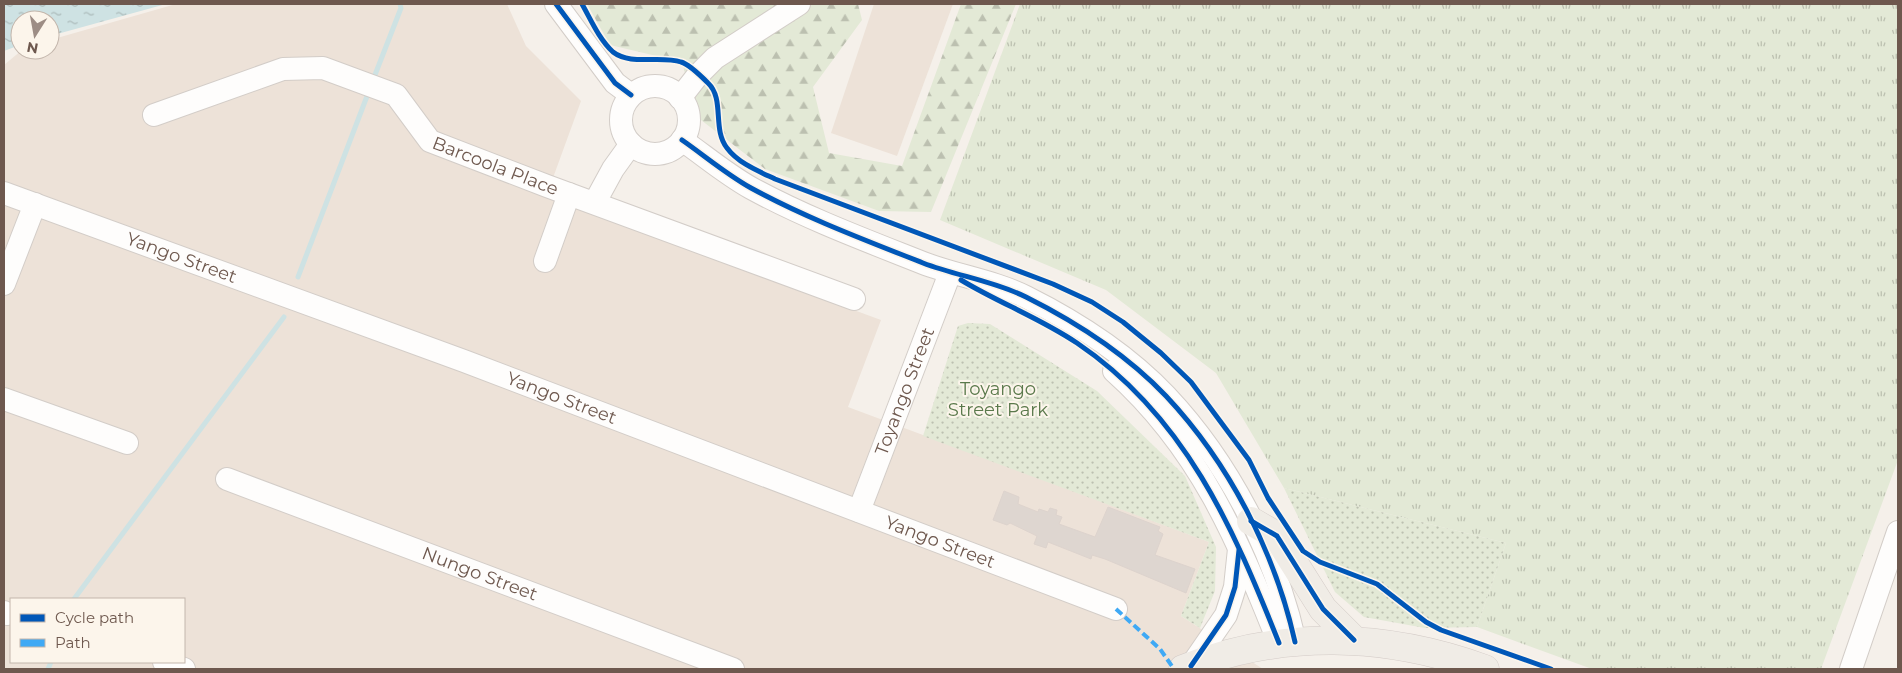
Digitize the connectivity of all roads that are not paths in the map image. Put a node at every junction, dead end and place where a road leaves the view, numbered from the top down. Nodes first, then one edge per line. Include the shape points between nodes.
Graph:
1 (556, 4) edge
2 (799, 4) edge
3 (631, 95) junction
4 (680, 98) junction
5 (154, 115) dead end
6 (682, 140) junction
7 (631, 144) junction
8 (4, 193) edge
9 (569, 194) junction
10 (595, 202) junction
11 (35, 204) junction
12 (545, 261) dead end
13 (950, 273) junction
14 (4, 284) edge
15 (854, 299) dead end
16 (4, 399) edge
17 (127, 443) dead end
18 (227, 479) dead end
19 (859, 511) junction
20 (1251, 521) junction
21 (1898, 532) edge
22 (1239, 548) junction
23 (1116, 609) dead end
24 (1354, 640) junction
25 (1287, 642) junction
26 (167, 663) edge
27 (1187, 668) edge
28 (184, 669) edge
29 (733, 669) edge
30 (1485, 669) edge
31 (1851, 669) edge

1 - 3 street via 615,82
2 - 4 street via 715,58
3 - 4 street via 640,89 662,86
3 - 7 street via 623,109 621,125
4 - 6 street via 688,119
5 - 9 street, Barcoola Place via 283,69 323,68 396,95 430,141
6 - 7 street via 663,153 640,150
6 - 13 street via 749,187 797,212
7 - 10 street
8 - 11 street, Yango Street
9 - 10 street, Barcoola Place
9 - 12 street
10 - 15 street, Barcoola Place
11 - 14 street
11 - 19 street, Yango Street via 464,361
13 - 19 street, Toyango Street
13 - 20 street via 1002,286 1057,313 1128,362 1165,395 1194,428 1229,478
13 - 22 street via 989,297 1050,326 1106,363 1136,390 1196,465
16 - 17 street
18 - 29 street, Nungo Street
19 - 23 street, Yango Street
20 - 24 main road via 1277,536 1323,609
20 - 25 street via 1287,606
21 - 31 street
22 - 25 street
22 - 27 street via 1235,587 1226,615
24 - 25 main road
24 - 30 main road via 1413,648
25 - 27 main road via 1246,649
26 - 28 street

